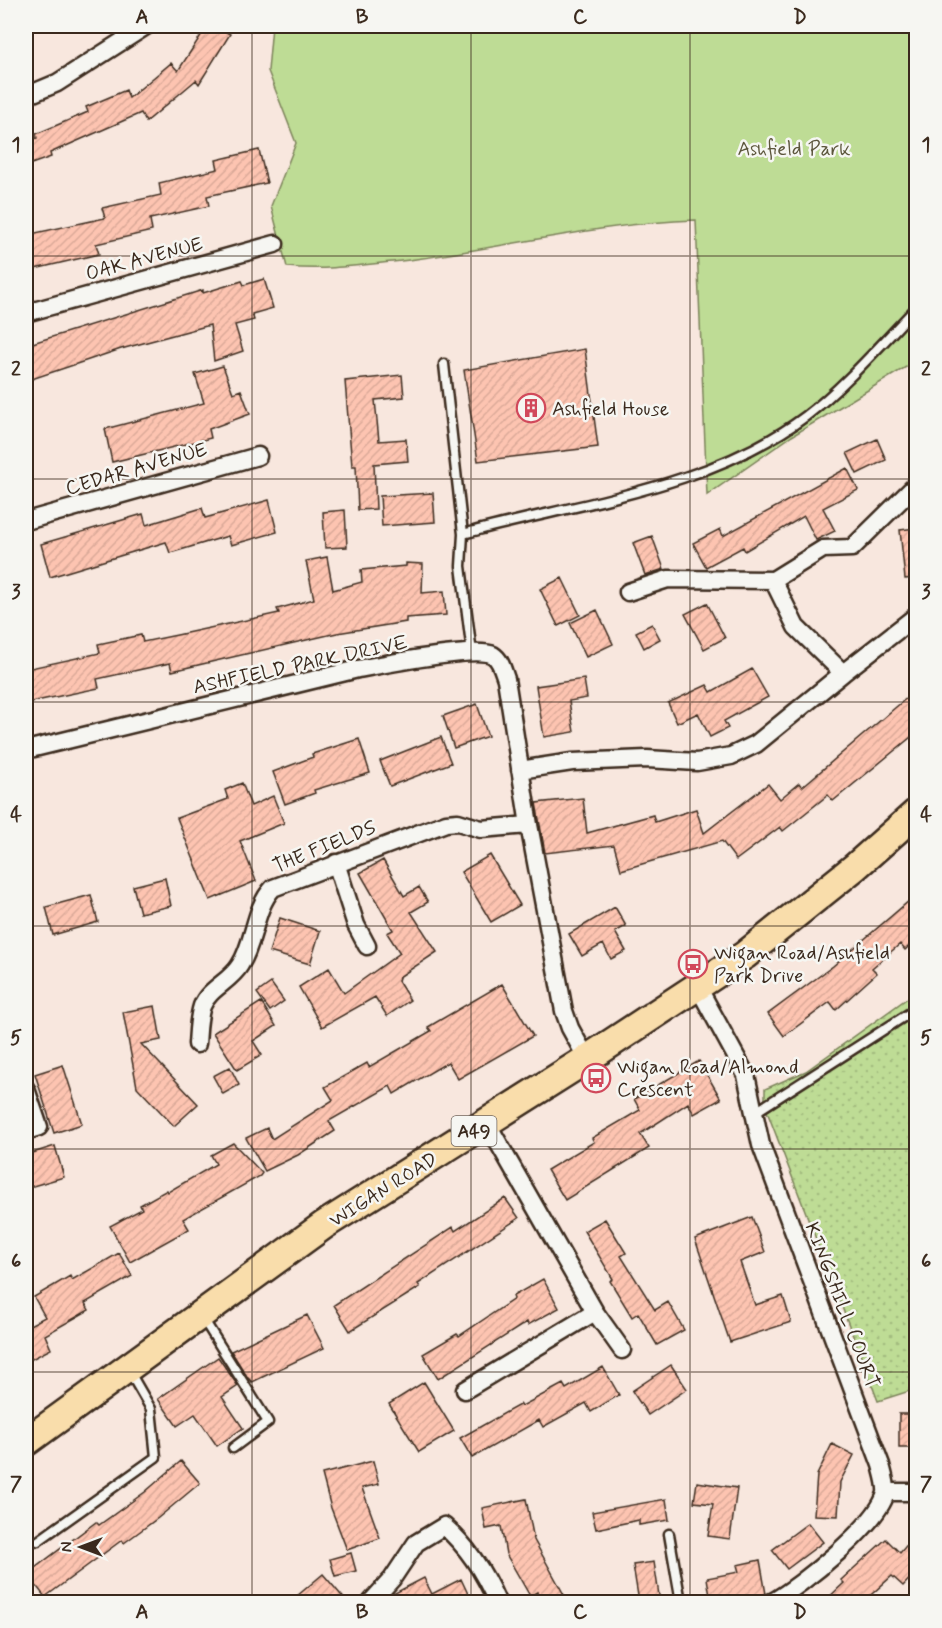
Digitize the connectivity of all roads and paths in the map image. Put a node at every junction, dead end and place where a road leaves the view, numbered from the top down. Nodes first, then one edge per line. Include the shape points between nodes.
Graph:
1 (146, 26) edge
2 (26, 96) edge
3 (275, 244) dead end
4 (916, 308) edge
5 (26, 313) edge
6 (444, 364) dead end
7 (258, 456) dead end
8 (916, 485) edge
9 (26, 521) edge
10 (463, 534) junction
11 (773, 580) junction
12 (628, 592) dead end
13 (916, 616) edge
14 (472, 654) junction
15 (843, 673) junction
16 (26, 750) edge
17 (520, 770) junction
18 (914, 818) edge
19 (529, 825) junction
20 (336, 863) junction
21 (367, 946) dead end
22 (698, 987) junction
23 (916, 1009) edge
24 (197, 1044) dead end
25 (587, 1059) junction
26 (26, 1089) edge
27 (754, 1113) junction
28 (487, 1123) junction
29 (26, 1131) edge
30 (595, 1312) junction
31 (200, 1314) junction
32 (622, 1350) dead end
33 (127, 1368) junction
34 (465, 1390) dead end
35 (26, 1442) edge
36 (233, 1448) dead end
37 (886, 1492) junction
38 (916, 1492) edge
39 (669, 1534) dead end
40 (38, 1541) dead end
41 (371, 1602) edge
42 (496, 1602) edge
43 (681, 1602) edge
44 (772, 1602) edge

1 - 2 street via 57,83
3 - 5 street, OAK AVENUE
4 - 10 lane via 807,415 783,432 719,463 645,491
6 - 10 lane
7 - 9 street, CEDAR AVENUE
8 - 11 street via 852,548 824,549
10 - 14 lane via 461,566
11 - 12 street via 668,579
11 - 15 street via 796,627
13 - 15 street
14 - 16 street, ASHFIELD PARK DRIVE via 358,669
14 - 17 street, ASHFIELD PARK DRIVE via 494,655 502,668
15 - 17 street via 756,744 731,756 697,762 583,761
17 - 19 street, ASHFIELD PARK DRIVE
18 - 22 highway, WIGAN ROAD / A49 via 800,912
19 - 20 street, THE FIELDS via 481,829 453,821
19 - 25 street, ASHFIELD PARK DRIVE via 564,1011
20 - 21 street
20 - 24 street, THE FIELDS via 268,892 241,964 202,1006
22 - 25 highway, WIGAN ROAD / A49
22 - 27 street, KINGSHILL COURT via 746,1075
23 - 27 lane
25 - 28 highway, WIGAN ROAD / A49
26 - 29 street via 39,1127
27 - 37 street, KINGSHILL COURT via 760,1145 881,1465
28 - 30 street
28 - 31 highway, WIGAN ROAD / A49 via 324,1225
30 - 32 street
30 - 34 street
31 - 33 highway, WIGAN ROAD / A49
31 - 36 lane via 268,1422
33 - 35 highway, WIGAN ROAD / A49
33 - 40 lane via 150,1409 156,1457
37 - 38 street
37 - 44 street via 872,1517 832,1557
39 - 43 lane
41 - 42 street via 416,1543 444,1526 460,1540

